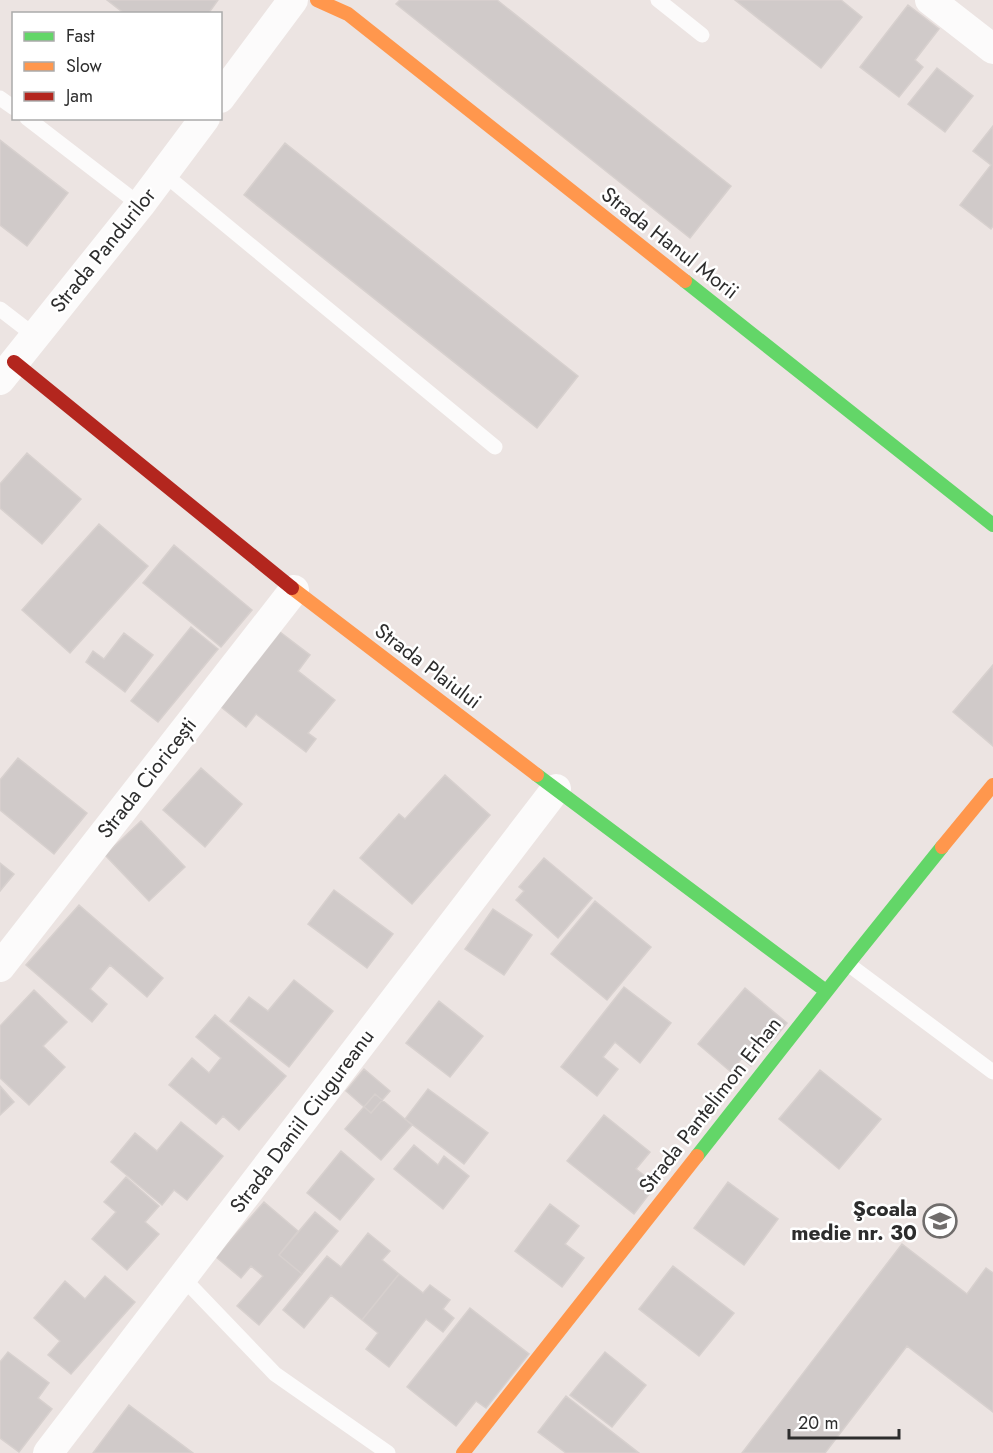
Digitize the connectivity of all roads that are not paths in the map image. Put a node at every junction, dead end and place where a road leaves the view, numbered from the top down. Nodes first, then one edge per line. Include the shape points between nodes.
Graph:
1 (293, 0) edge
2 (317, 0) edge
3 (658, 0) edge
4 (930, 0) edge
5 (702, 35) dead end
6 (993, 49) edge
7 (222, 95) edge
8 (30, 120) edge
9 (204, 120) edge
10 (164, 174) junction
11 (140, 205) junction
12 (0, 309) edge
13 (35, 336) junction
14 (7, 371) edge
15 (495, 447) dead end
16 (993, 525) edge
17 (294, 590) junction
18 (993, 785) edge
19 (555, 789) junction
20 (848, 964) junction
21 (0, 967) edge
22 (826, 991) junction
23 (993, 1072) edge
24 (182, 1277) junction
25 (48, 1453) edge
26 (388, 1453) edge
27 (463, 1453) edge

1 - 7 street
2 - 16 street, Strada Hanul Morii via 348,14
3 - 5 lane
4 - 6 street
8 - 11 lane
9 - 10 street, Strada Pandurilor
10 - 11 street, Strada Pandurilor
10 - 15 lane
11 - 13 street, Strada Pandurilor
12 - 13 lane
13 - 14 street, Strada Pandurilor
14 - 17 street, Strada Plaiului
17 - 19 street, Strada Plaiului
17 - 21 street, Strada Cioricești
18 - 20 street, Strada Pantelimon Erhan
19 - 22 street, Strada Plaiului
19 - 24 street, Strada Daniil Ciugureanu
20 - 22 street, Strada Pantelimon Erhan
20 - 23 lane
22 - 27 street, Strada Pantelimon Erhan
24 - 25 street, Strada Daniil Ciugureanu
24 - 26 lane via 275,1374

